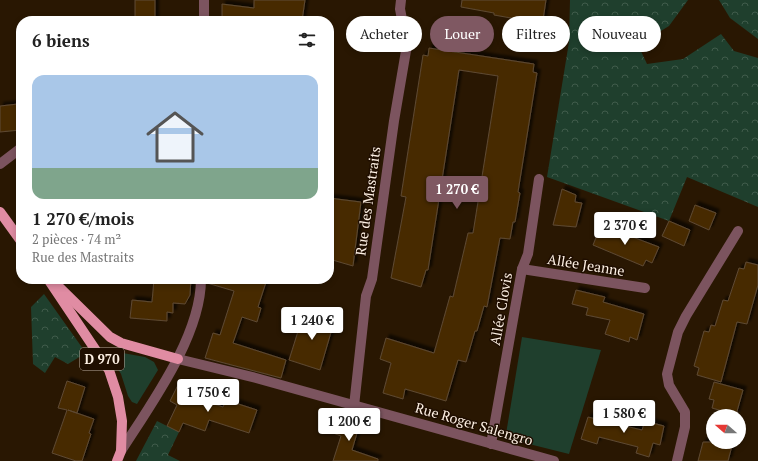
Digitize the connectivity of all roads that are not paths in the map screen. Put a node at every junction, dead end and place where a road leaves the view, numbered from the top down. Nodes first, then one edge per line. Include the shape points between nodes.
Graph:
1 (204, 0) edge
2 (401, 0) edge
3 (204, 16) edge
4 (16, 152) edge
5 (0, 164) edge
6 (539, 179) dead end
7 (0, 212) edge
8 (738, 231) dead end
9 (16, 234) edge
10 (522, 269) junction
11 (51, 284) edge
12 (57, 284) edge
13 (201, 284) edge
14 (645, 288) dead end
15 (178, 360) junction
16 (354, 406) junction
17 (491, 444) junction
18 (122, 451) junction
19 (117, 461) edge
20 (554, 461) edge
21 (677, 461) edge

1 - 3 street
2 - 16 street, Rue des Mastraits via 400,9 407,45 372,279 366,296
4 - 5 street
6 - 10 street, Allée Clovis via 528,254
7 - 9 main road
8 - 21 street via 678,332 667,374 669,385 685,412 685,427
10 - 14 street, Allée Jeanne
10 - 17 street, Allée Clovis
11 - 18 main road, D 970 via 109,370 118,397 122,421
12 - 15 main road via 110,337 121,343
13 - 15 street via 199,302
15 - 16 street, Rue Roger Salengro via 256,378
15 - 18 street
16 - 17 street, Rue Roger Salengro
17 - 20 street, Rue Roger Salengro
18 - 19 main road, D 970

